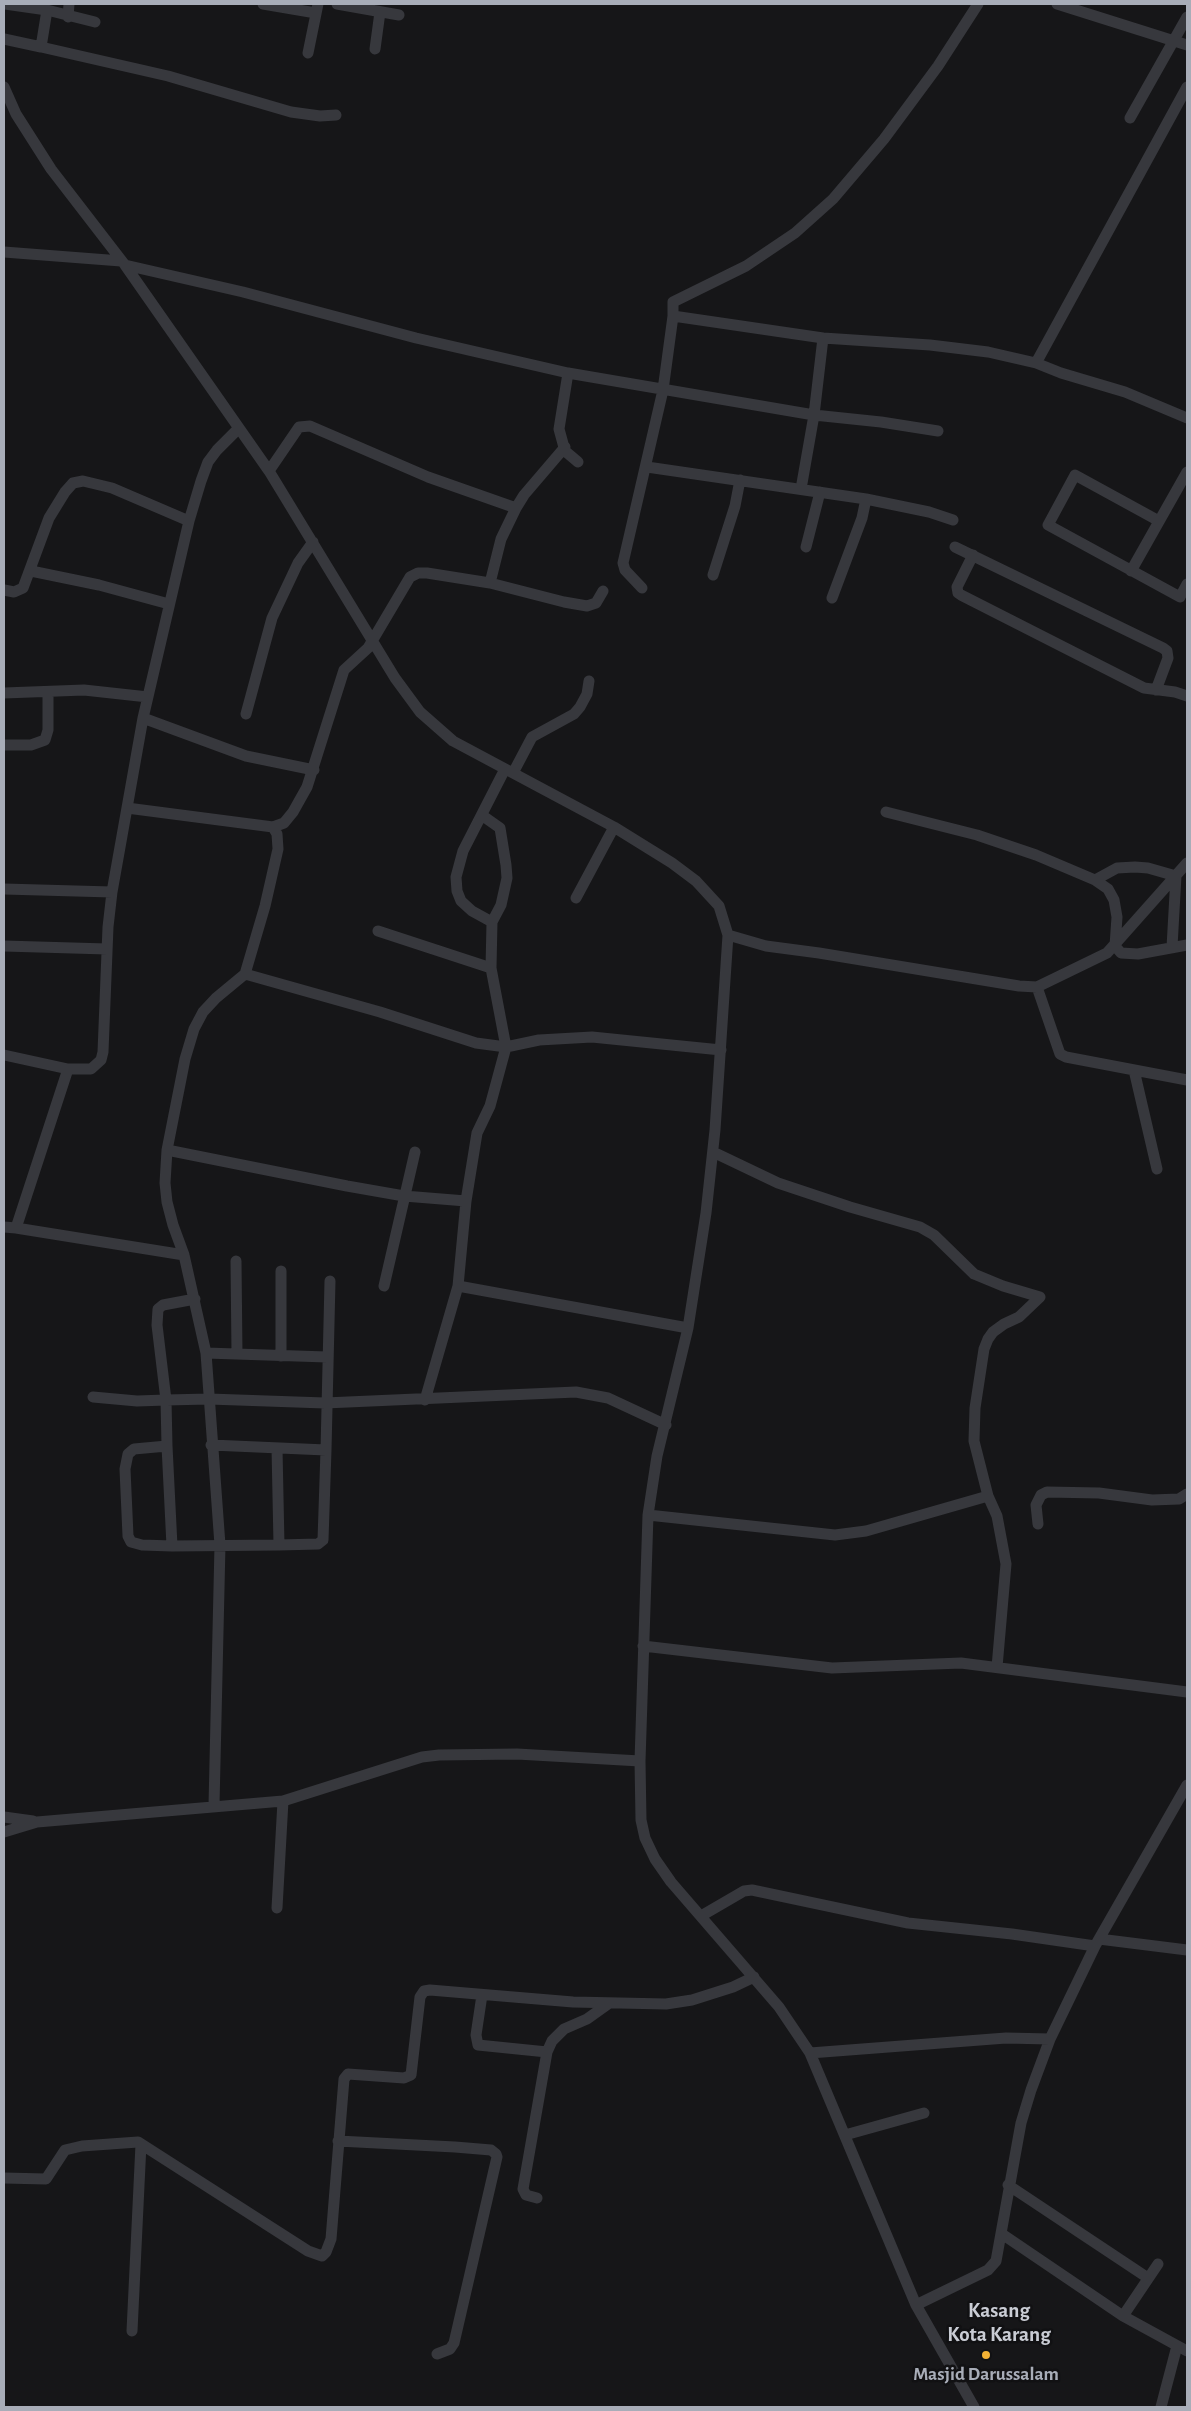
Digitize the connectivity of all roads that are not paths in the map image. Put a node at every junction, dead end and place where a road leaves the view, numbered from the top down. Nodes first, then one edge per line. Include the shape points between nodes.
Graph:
1 (5, 4) edge
2 (69, 4) edge
3 (263, 4) edge
4 (338, 4) edge
5 (978, 4) edge
6 (1057, 4) edge
7 (317, 8) edge
8 (48, 10) junction
9 (380, 12) junction
10 (398, 15) dead end
11 (68, 17) junction
12 (1187, 17) edge
13 (95, 22) dead end
14 (4, 39) edge
15 (1173, 40) junction
16 (1187, 45) edge
17 (41, 47) junction
18 (375, 49) dead end
19 (308, 53) dead end
20 (4, 87) edge
21 (1187, 87) edge
22 (336, 116) dead end
23 (1130, 118) dead end
24 (4, 252) edge
25 (123, 263) junction
26 (673, 316) junction
27 (824, 338) junction
28 (1036, 363) junction
29 (568, 373) junction
30 (663, 390) junction
31 (814, 415) junction
32 (1187, 418) edge
33 (239, 428) junction
34 (938, 431) dead end
35 (565, 447) junction
36 (578, 462) dead end
37 (647, 467) junction
38 (269, 470) junction
39 (1187, 472) edge
40 (740, 480) junction
41 (801, 489) junction
42 (820, 492) junction
43 (866, 499) junction
44 (516, 508) junction
45 (953, 520) dead end
46 (1159, 520) junction
47 (189, 521) junction
48 (313, 542) junction
49 (806, 547) dead end
50 (955, 547) dead end
51 (973, 555) junction
52 (31, 571) junction
53 (1131, 571) junction
54 (713, 574) dead end
55 (490, 583) junction
56 (1187, 584) edge
57 (642, 588) dead end
58 (4, 590) edge
59 (603, 591) dead end
60 (832, 598) dead end
61 (169, 604) junction
62 (372, 639) junction
63 (589, 681) dead end
64 (1156, 690) junction
65 (48, 692) junction
66 (4, 693) edge
67 (148, 696) junction
68 (1187, 696) edge
69 (246, 714) dead end
70 (142, 718) junction
71 (4, 745) edge
72 (314, 770) junction
73 (509, 771) junction
74 (127, 808) junction
75 (886, 812) dead end
76 (483, 816) junction
77 (273, 827) junction
78 (614, 827) junction
79 (1187, 862) edge
80 (1176, 876) junction
81 (1096, 880) junction
82 (4, 888) edge
83 (112, 892) junction
84 (576, 898) dead end
85 (492, 922) junction
86 (378, 931) dead end
87 (728, 935) junction
88 (1187, 945) edge
89 (4, 946) edge
90 (1115, 946) junction
91 (1172, 947) junction
92 (107, 949) junction
93 (491, 968) junction
94 (245, 974) junction
95 (1037, 987) junction
96 (506, 1047) junction
97 (721, 1050) junction
98 (4, 1055) edge
99 (68, 1069) junction
100 (1134, 1070) junction
101 (1187, 1080) edge
102 (167, 1150) junction
103 (415, 1152) dead end
104 (713, 1152) junction
105 (1157, 1169) dead end
106 (404, 1196) junction
107 (466, 1202) junction
108 (4, 1227) edge
109 (16, 1228) junction
110 (184, 1255) junction
111 (236, 1261) dead end
112 (281, 1271) dead end
113 (330, 1281) dead end
114 (384, 1286) dead end
115 (458, 1286) junction
116 (195, 1299) junction
117 (688, 1328) junction
118 (206, 1353) junction
119 (237, 1354) junction
120 (281, 1356) junction
121 (327, 1357) junction
122 (92, 1397) dead end
123 (209, 1399) junction
124 (166, 1400) junction
125 (425, 1400) junction
126 (325, 1402) junction
127 (666, 1425) junction
128 (211, 1445) junction
129 (167, 1446) junction
130 (276, 1448) junction
131 (326, 1450) junction
132 (1187, 1494) edge
133 (988, 1496) junction
134 (648, 1514) junction
135 (1038, 1524) dead end
136 (220, 1545) junction
137 (279, 1545) junction
138 (172, 1546) junction
139 (643, 1646) junction
140 (997, 1667) junction
141 (1187, 1692) edge
142 (640, 1762) junction
143 (1187, 1785) edge
144 (283, 1801) junction
145 (214, 1805) junction
146 (4, 1817) edge
147 (37, 1822) junction
148 (4, 1832) edge
149 (277, 1908) dead end
150 (701, 1916) junction
151 (1097, 1942) junction
152 (1187, 1950) edge
153 (754, 1976) junction
154 (482, 1995) junction
155 (608, 2004) junction
156 (1050, 2039) junction
157 (547, 2052) junction
158 (810, 2053) junction
159 (924, 2113) dead end
160 (845, 2135) junction
161 (338, 2141) junction
162 (141, 2144) junction
163 (4, 2178) edge
164 (1008, 2185) junction
165 (537, 2198) dead end
166 (1002, 2234) junction
167 (1158, 2264) dead end
168 (1148, 2278) junction
169 (916, 2305) junction
170 (1123, 2316) junction
171 (132, 2331) dead end
172 (1182, 2348) edge
173 (437, 2354) dead end
174 (974, 2407) edge
175 (1161, 2407) edge

1 - 8 street
2 - 11 street
3 - 7 street
4 - 9 street
5 - 26 street via 938,66 884,139 833,199 795,233 746,266 672,302
6 - 15 street
7 - 19 street
8 - 11 street
8 - 17 street
9 - 10 street
9 - 18 street
11 - 13 street
12 - 15 street
14 - 17 street
15 - 16 street
15 - 23 street
17 - 22 street via 168,76 291,112
20 - 25 street via 36,147
21 - 28 street
24 - 25 street
25 - 29 street
25 - 33 street
26 - 27 street
26 - 30 street
27 - 28 street via 930,345 988,352
27 - 31 street
28 - 32 street via 1125,392
29 - 30 street
29 - 35 street via 559,429
30 - 31 street
30 - 37 street
31 - 34 street
31 - 41 street
33 - 38 street
33 - 47 street via 208,462
35 - 36 street via 565,451
35 - 44 street via 524,494
37 - 40 street
37 - 57 street via 624,563 625,570
38 - 44 street via 299,427 310,426 428,477
38 - 48 street
39 - 46 street
40 - 41 street
40 - 54 street
41 - 42 street
42 - 43 street
42 - 49 street
43 - 45 street
43 - 60 street
44 - 55 street via 501,539
46 - 53 street
46 - 53 street via 1075,475 1048,525
47 - 52 street via 112,488 80,481 66,492 49,518
47 - 61 street
48 - 62 street
48 - 69 street via 295,570 272,618
50 - 51 street
51 - 64 street via 1163,648 1168,658
51 - 64 street via 959,581 958,593 1144,688
52 - 58 street via 20,591
52 - 61 street
53 - 56 street via 1180,597
55 - 59 street via 587,606 596,603
55 - 62 street via 427,573 414,574
61 - 67 street
62 - 72 street via 364,654 344,670
62 - 73 street via 420,712 453,741
63 - 73 street via 586,694 574,714 532,737
64 - 68 street
65 - 66 street
65 - 67 street via 84,690
65 - 71 street via 45,740 32,745
67 - 70 street
70 - 72 street via 246,756
70 - 74 street
72 - 77 street via 293,812 284,823
73 - 76 street
73 - 78 street
74 - 77 street
74 - 83 street
75 - 81 street via 977,835
76 - 85 street via 500,828 506,865 501,905
76 - 85 street via 471,833 458,866 457,891 466,907
77 - 94 street via 278,849
78 - 84 street
78 - 87 street via 672,863 710,894 719,906
79 - 80 street
80 - 81 street via 1135,867 1117,868
80 - 90 street
80 - 91 street
81 - 90 street via 1108,889 1114,900 1117,917
82 - 83 street
83 - 92 street
85 - 93 street
86 - 93 street
87 - 95 street via 766,946
87 - 97 street
88 - 91 street
89 - 92 street
90 - 91 street via 1128,955
90 - 95 street
92 - 99 street via 104,1052 91,1069
93 - 96 street
94 - 96 street via 380,1012 457,1038
94 - 102 street via 203,1012 194,1029
95 - 100 street via 1060,1054
96 - 97 street via 539,1040 592,1037
96 - 107 street via 490,1106 477,1133
97 - 104 street
98 - 99 street
99 - 109 street
100 - 101 street
100 - 105 street
102 - 106 street
102 - 110 street via 167,1202
103 - 106 street
104 - 117 street
104 - 133 street via 778,1183 920,1227 934,1235 974,1274 1040,1297 1019,1317 994,1332 984,1349 975,1408 974,1441
106 - 107 street
106 - 114 street
107 - 115 street
108 - 109 street
109 - 110 street
110 - 116 street
111 - 119 street
112 - 120 street
113 - 121 street
115 - 117 street
115 - 125 street
116 - 118 street
116 - 124 street via 163,1305 158,1309
117 - 127 street
118 - 119 street
118 - 123 street
119 - 120 street
120 - 121 street
121 - 126 street
122 - 124 street
123 - 124 street
123 - 126 street
123 - 128 street
124 - 129 street
125 - 126 street
125 - 127 street via 576,1392 608,1398
126 - 131 street
127 - 134 street via 652,1479
128 - 130 street
128 - 136 street
129 - 138 street
129 - 138 street via 134,1449 128,1454 125,1469 128,1536 135,1544
130 - 131 street
130 - 137 street
131 - 137 street via 323,1540 318,1544
132 - 135 street via 1179,1499 1152,1500 1099,1493 1048,1492 1041,1495 1036,1506
133 - 134 street via 866,1531 836,1535
133 - 140 street via 997,1516 1006,1564
134 - 139 street
136 - 137 street
136 - 138 street
136 - 145 street
139 - 140 street via 832,1668 945,1663
139 - 142 street
140 - 141 street
142 - 144 street via 517,1754 439,1754
142 - 150 street via 641,1820 645,1838 671,1882
143 - 151 street
144 - 145 street
144 - 149 street
145 - 147 street
146 - 147 street
147 - 148 street
150 - 151 street via 744,1891 752,1890 908,1923
150 - 153 street
151 - 152 street
151 - 156 street
153 - 155 street via 733,1987 692,2000 666,2004
153 - 158 street
154 - 155 street
154 - 157 street via 476,2035 478,2045
154 - 161 street via 430,1990 422,1993 411,2075 404,2078 346,2075
155 - 157 street via 587,2019 564,2029 552,2041
156 - 158 street via 1006,2038
156 - 164 street via 1021,2123
157 - 165 street via 523,2189 526,2195
158 - 160 street
159 - 160 street
160 - 169 street
161 - 162 street via 331,2239 326,2252 319,2256
161 - 173 street via 492,2150 496,2154 454,2342 450,2349
162 - 163 street via 123,2142 69,2148 61,2152 46,2179
162 - 171 street
164 - 166 street
164 - 168 street
166 - 169 street via 998,2256 988,2270
166 - 170 street
167 - 168 street
168 - 170 street
169 - 174 street
170 - 172 street
172 - 175 street

